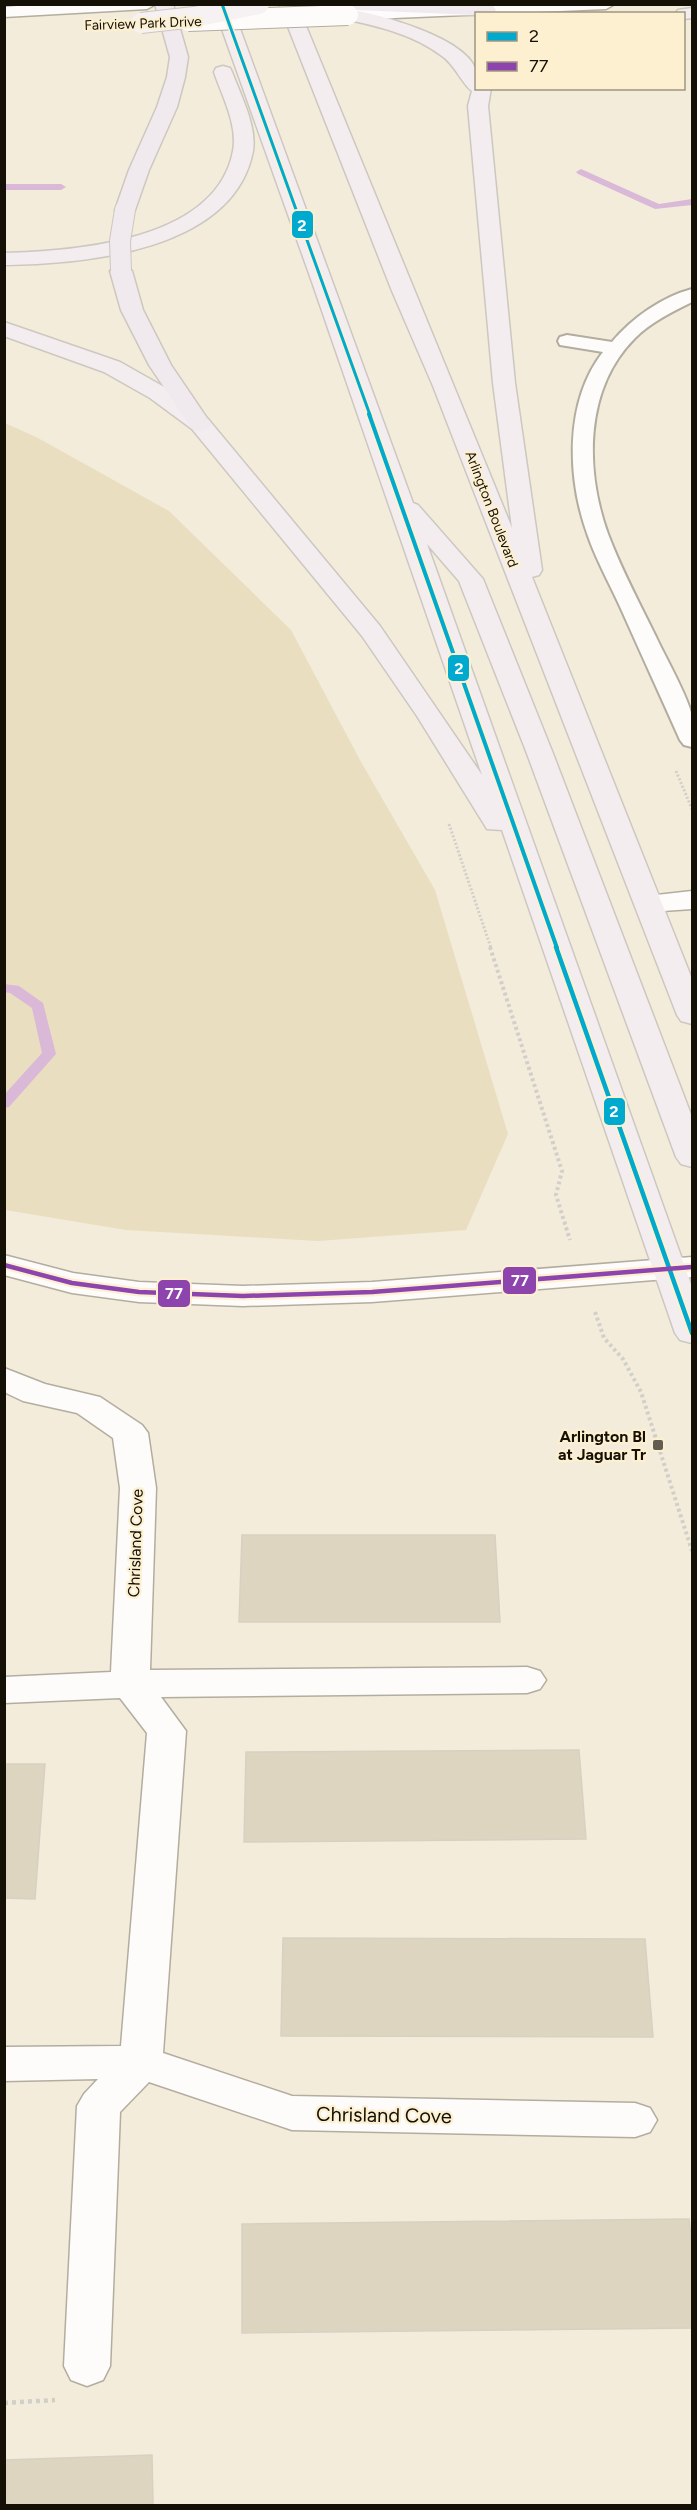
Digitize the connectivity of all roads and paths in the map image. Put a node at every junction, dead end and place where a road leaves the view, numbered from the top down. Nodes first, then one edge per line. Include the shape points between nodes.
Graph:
1 (147, 4) edge
2 (164, 4) edge
3 (222, 4) edge
4 (259, 4) edge
5 (288, 4) edge
6 (305, 4) edge
7 (606, 4) edge
8 (136, 5) edge
9 (340, 8) edge
10 (4, 12) edge
11 (141, 23) junction
12 (119, 24) dead end
13 (231, 33) junction
14 (475, 80) edge
15 (479, 90) edge
16 (4, 259) edge
17 (693, 295) edge
18 (4, 328) edge
19 (567, 341) dead end
20 (615, 348) junction
21 (200, 424) junction
22 (399, 498) junction
23 (538, 626) junction
24 (693, 740) edge
25 (446, 815) dead end
26 (693, 900) edge
27 (648, 903) junction
28 (547, 917) junction
29 (693, 1015) edge
30 (693, 1157) edge
31 (681, 1268) edge
32 (7, 1270) edge
33 (583, 1276) junction
34 (693, 1333) edge
35 (4, 1379) edge
36 (693, 1551) edge
37 (528, 1680) dead end
38 (130, 1684) junction
39 (4, 1690) edge
40 (141, 2062) junction
41 (4, 2064) edge
42 (635, 2120) dead end
43 (87, 2366) dead end

1 - 8 street, Fairview Park Drive
2 - 21 highway, bridge via 179,57 177,77 125,210 121,271 132,310 160,365
3 - 13 highway
4 - 11 main road, bridge
5 - 23 highway, Arlington Boulevard
6 - 9 highway, bridge
7 - 9 street, Fairview Park Drive via 487,10
8 - 10 street, Fairview Park Drive
9 - 11 street, Fairview Park Drive, bridge
9 - 14 highway via 441,45 457,56
11 - 12 street, Fairview Park Drive
13 - 16 highway via 222,68 242,132 243,149 234,184 216,204 197,219 147,240 51,256
13 - 22 highway
15 - 23 highway via 504,384
17 - 20 lane via 640,323
18 - 21 highway via 112,367 158,393
19 - 20 lane
20 - 24 lane via 594,384 582,428 586,484 603,545
21 - 28 highway via 371,631 482,795
22 - 28 highway
22 - 30 highway via 471,579
23 - 27 highway, Arlington Boulevard
25 - 33 path via 508,995 562,1171 556,1195
26 - 27 street
27 - 29 highway, Arlington Boulevard
28 - 31 highway
31 - 33 street
31 - 34 highway
32 - 33 street via 139,1292 243,1296 372,1292
33 - 36 path via 604,1338 623,1359 641,1392
35 - 38 street, Chrisland Cove via 35,1393 88,1404 130,1433 138,1488
37 - 38 street
38 - 39 street
38 - 40 street via 167,1731
40 - 41 street, Chrisland Cove
40 - 42 street, Chrisland Cove via 292,2113
40 - 43 street via 99,2106

